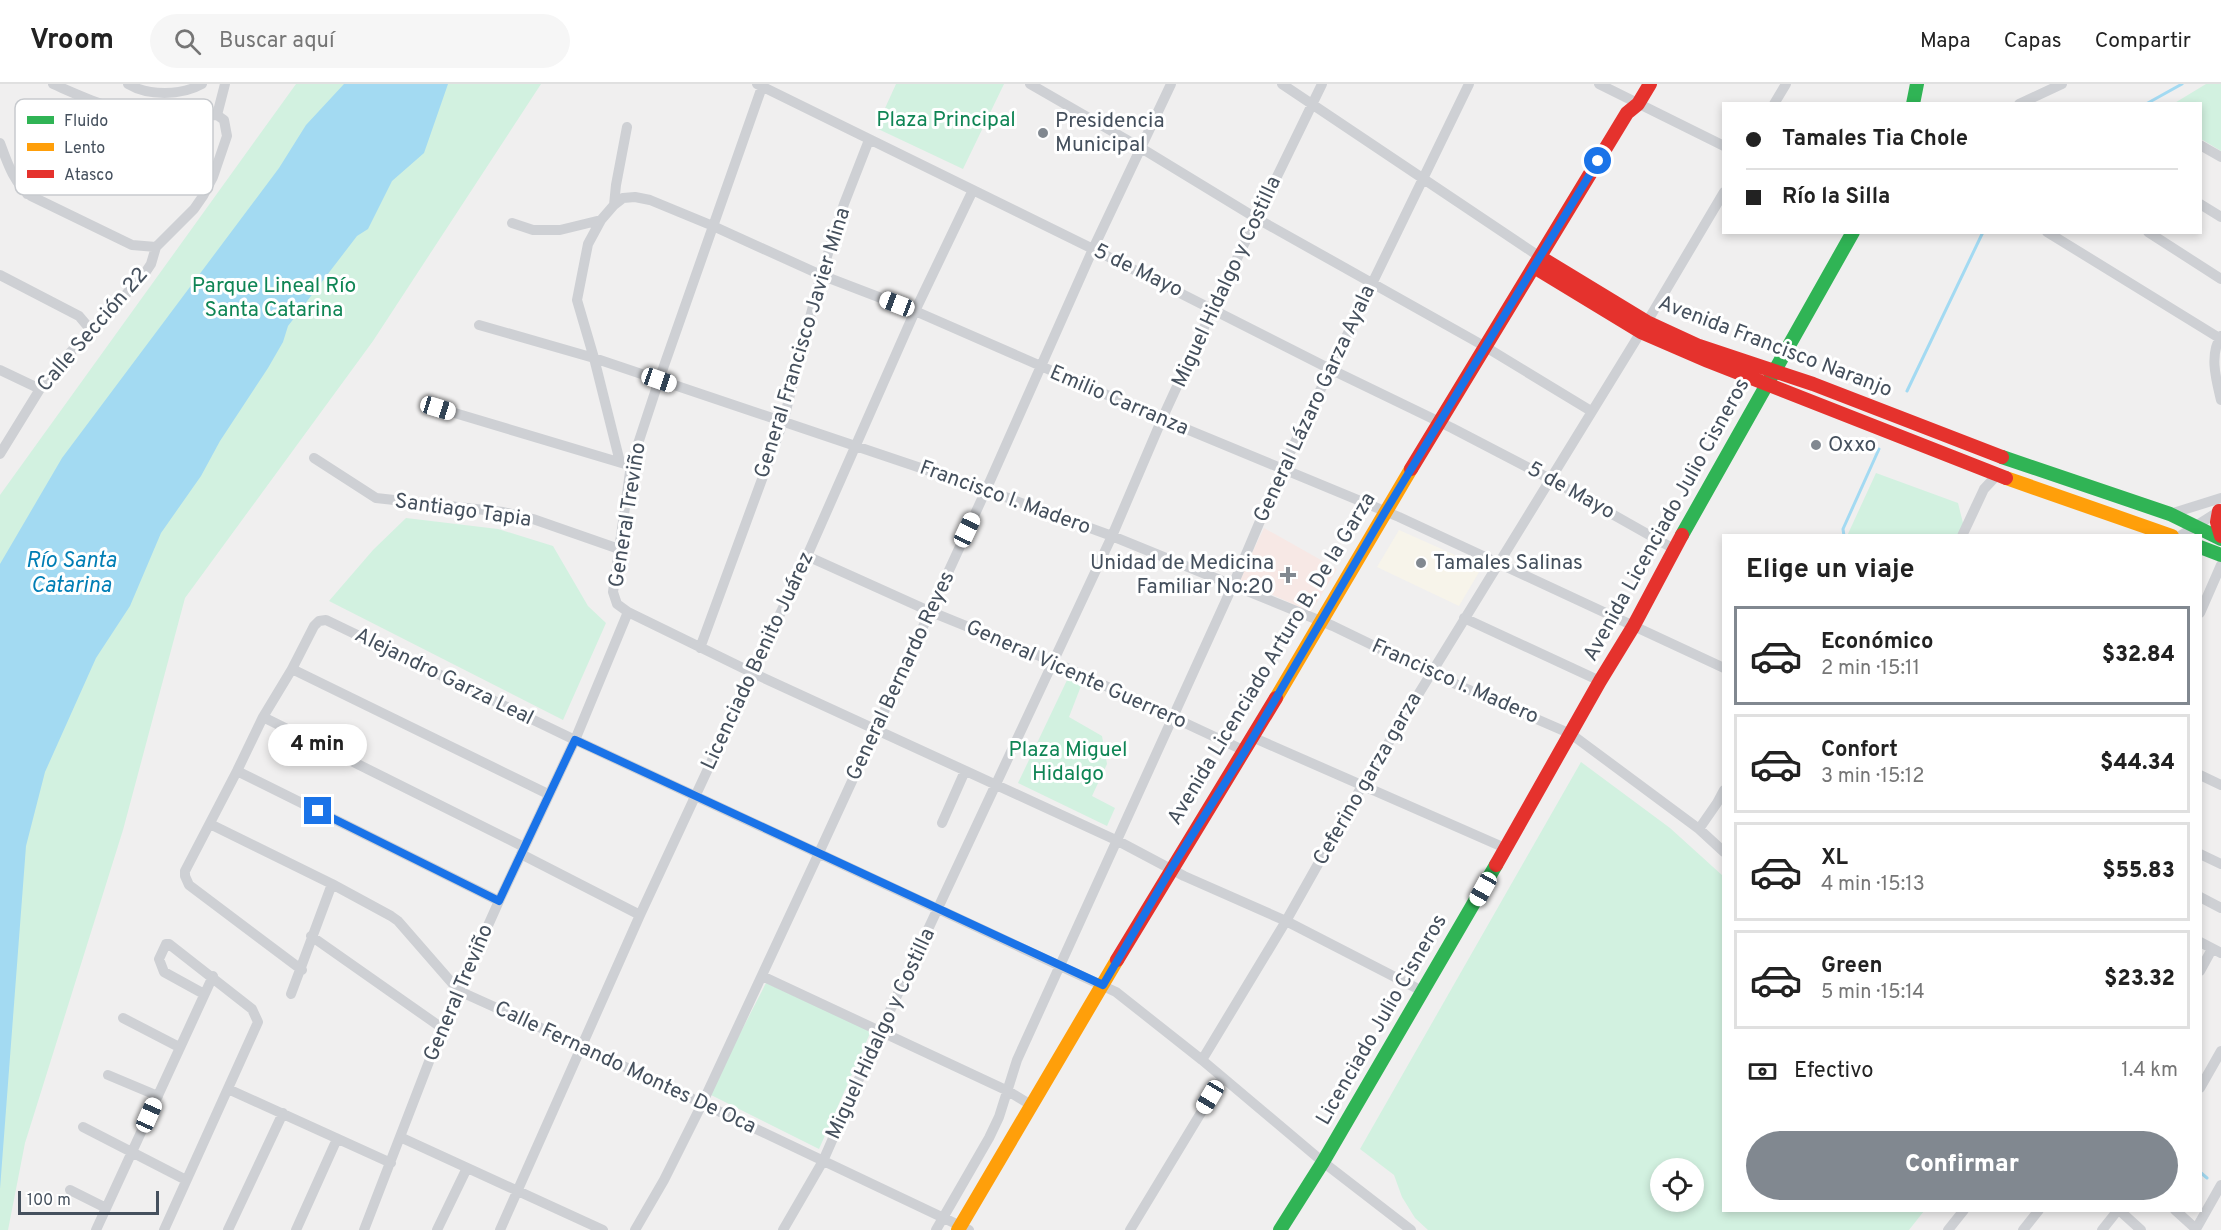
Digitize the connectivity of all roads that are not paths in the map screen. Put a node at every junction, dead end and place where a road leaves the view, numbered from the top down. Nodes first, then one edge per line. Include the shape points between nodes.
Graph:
1 (53, 84) edge
2 (128, 84) edge
3 (202, 84) edge
4 (225, 84) edge
5 (1030, 84) edge
6 (1171, 84) edge
7 (1282, 84) edge
8 (1322, 84) edge
9 (1469, 84) edge
10 (1599, 84) edge
11 (1638, 84) edge
12 (1650, 84) edge
13 (1786, 84) edge
14 (1917, 84) edge
15 (2062, 84) edge
16 (761, 85) edge
17 (82, 97) joint
18 (88, 99) edge
19 (1775, 102) edge
20 (1913, 102) edge
21 (2023, 102) edge
22 (1312, 104) junction
23 (1631, 105) junction
24 (213, 116) edge
25 (217, 116) junction
26 (627, 127) dead end
27 (869, 140) junction
28 (0, 143) edge
29 (1722, 145) edge
30 (2202, 146) edge
31 (1142, 148) junction
32 (2221, 157) edge
33 (15, 177) edge
34 (213, 177) edge
35 (1423, 179) junction
36 (973, 190) junction
37 (29, 195) edge
38 (202, 195) edge
39 (1722, 195) edge
40 (614, 205) junction
41 (2202, 205) edge
42 (2221, 217) edge
43 (1256, 218) junction
44 (602, 220) junction
45 (512, 223) dead end
46 (713, 226) junction
47 (1852, 234) edge
48 (2050, 234) edge
49 (2151, 234) edge
50 (156, 247) junction
51 (1094, 249) junction
52 (1537, 262) junction
53 (0, 275) edge
54 (821, 275) junction
55 (2221, 279) edge
56 (1371, 283) junction
57 (1213, 308) junction
58 (915, 311) junction
59 (479, 325) dead end
60 (1644, 327) junction
61 (90, 329) junction
62 (2220, 338) edge
63 (1792, 340) junction
64 (1484, 346) junction
65 (594, 358) junction
66 (1041, 367) junction
67 (1330, 369) junction
68 (0, 370) edge
69 (1774, 370) junction
70 (1734, 371) junction
71 (659, 380) junction
72 (1813, 384) junction
73 (1767, 385) junction
74 (40, 389) junction
75 (2221, 400) edge
76 (1861, 402) junction
77 (438, 408) dead end
78 (1824, 408) junction
79 (1753, 409) junction
80 (1591, 411) junction
81 (1162, 419) junction
82 (783, 422) junction
83 (1439, 423) junction
84 (1887, 431) junction
85 (856, 445) junction
86 (0, 454) edge
87 (314, 458) dead end
88 (2006, 458) junction
89 (620, 462) junction
90 (631, 465) junction
91 (1282, 469) junction
92 (1997, 476) junction
93 (1550, 479) junction
94 (986, 490) junction
95 (2220, 506) edge
96 (1385, 512) junction
97 (2170, 514) junction
98 (2196, 525) junction
99 (1963, 534) edge
100 (2166, 534) edge
101 (2183, 534) edge
102 (1112, 536) junction
103 (2221, 537) edge
104 (2202, 548) edge
105 (620, 549) junction
106 (1674, 549) junction
107 (2221, 555) edge
108 (807, 556) junction
109 (1497, 564) junction
110 (2221, 565) edge
111 (1233, 585) junction
112 (2202, 608) edge
113 (930, 611) junction
114 (628, 612) junction
115 (1464, 618) junction
116 (1320, 621) junction
117 (1633, 627) junction
118 (700, 648) junction
119 (1052, 661) junction
120 (1722, 667) edge
121 (292, 669) junction
122 (753, 673) junction
123 (1430, 673) junction
124 (1600, 681) junction
125 (263, 717) junction
126 (1173, 717) junction
127 (877, 729) junction
128 (1571, 734) junction
129 (1252, 736) junction
130 (575, 740) junction
131 (1245, 751) junction
132 (237, 771) junction
133 (965, 771) junction
134 (2202, 776) edge
135 (2221, 785) edge
136 (995, 786) junction
137 (1362, 786) junction
138 (548, 794) junction
139 (1722, 794) edge
140 (695, 797) junction
141 (942, 823) dead end
142 (210, 824) junction
143 (1699, 829) junction
144 (1118, 841) junction
145 (1506, 848) junction
146 (523, 850) junction
147 (1722, 850) edge
148 (818, 855) junction
149 (2202, 855) edge
150 (2221, 864) edge
151 (1171, 869) junction
152 (332, 884) junction
153 (2202, 898) edge
154 (499, 901) junction
155 (2221, 908) edge
156 (939, 910) junction
157 (640, 915) junction
158 (1286, 921) junction
159 (311, 936) junction
160 (2202, 943) edge
161 (2217, 951) edge
162 (1062, 965) junction
163 (2202, 969) edge
164 (302, 970) junction
165 (213, 976) junction
166 (762, 976) junction
167 (1103, 985) junction
168 (459, 991) junction
169 (1424, 993) junction
170 (204, 994) junction
171 (291, 994) dead end
172 (123, 1018) dead end
173 (442, 1028) junction
174 (882, 1030) junction
175 (580, 1046) junction
176 (179, 1047) junction
177 (2221, 1051) edge
178 (1202, 1060) junction
179 (108, 1075) dead end
180 (1222, 1078) junction
181 (2202, 1084) edge
182 (228, 1089) junction
183 (1008, 1091) junction
184 (158, 1096) junction
185 (702, 1104) junction
186 (1031, 1105) junction
187 (283, 1113) junction
188 (83, 1127) dead end
189 (400, 1137) junction
190 (337, 1139) junction
191 (132, 1154) junction
192 (823, 1161) junction
193 (1323, 1162) junction
194 (391, 1163) junction
195 (467, 1168) junction
196 (186, 1180) junction
197 (2221, 1185) edge
198 (70, 1190) dead end
199 (518, 1190) junction
200 (106, 1208) junction
201 (1962, 1212) edge
202 (2037, 1212) edge
203 (2116, 1212) edge
204 (2120, 1212) edge
205 (2177, 1212) edge
206 (944, 1217) junction
207 (2203, 1227) edge
208 (963, 1229) edge
209 (96, 1230) edge
210 (164, 1230) edge
211 (228, 1230) edge
212 (296, 1230) edge
213 (364, 1230) edge
214 (437, 1230) edge
215 (500, 1230) edge
216 (603, 1230) edge
217 (635, 1230) edge
218 (783, 1230) edge
219 (936, 1230) edge
220 (1130, 1230) edge
221 (1280, 1230) edge
222 (1411, 1230) edge
223 (1948, 1230) edge
224 (2023, 1230) edge
225 (2102, 1230) edge
226 (2141, 1230) edge

1 - 17 street
2 - 3 street via 163,92
4 - 25 street
5 - 31 street
6 - 31 street, General Bernardo Reyes
7 - 22 street, Avenida Francisco Naranjo
8 - 22 street, Miguel Hidalgo y Costilla
9 - 35 street, General Lázaro Garza Ayala
10 - 23 street
11 - 23 main road, Avenida Licenciado Arturo B. De la Garza
12 - 23 main road, Avenida Licenciado Arturo B. De la Garza
13 - 19 street
14 - 20 main road
15 - 21 street
16 - 27 street, 5 de Mayo
16 - 46 street, General Treviño
17 - 18 street
22 - 35 street, Avenida Francisco Naranjo
22 - 43 street, Miguel Hidalgo y Costilla
23 - 29 street
23 - 52 main road, Avenida Licenciado Arturo B. De la Garza
24 - 25 street
25 - 34 street, Calle Sección 22 via 224,120 227,136
26 - 40 street
27 - 36 street, 5 de Mayo
27 - 54 street, General Francisco Javier Mina
28 - 33 street
30 - 32 street
31 - 43 street
31 - 51 street, General Bernardo Reyes
35 - 52 street, Avenida Francisco Naranjo
35 - 56 street, General Lázaro Garza Ayala
36 - 51 street, 5 de Mayo
36 - 58 street, Licenciado Benito Juárez
37 - 50 street via 132,245
38 - 50 street, Calle Sección 22 via 194,209
39 - 60 street, Ceferino garza garza
40 - 44 street
40 - 46 street, Emilio Carranza via 623,198 650,200
41 - 42 street
43 - 56 street
43 - 57 street, Miguel Hidalgo y Costilla
44 - 45 street via 547,231
44 - 65 street via 588,244 577,300
46 - 54 street, Emilio Carranza
46 - 71 street, General Treviño
47 - 63 main road, Avenida Licenciado Julio Cisneros
48 - 62 street
49 - 55 street
50 - 61 street, Calle Sección 22 via 141,279 112,312
51 - 57 street, 5 de Mayo
51 - 66 street, General Bernardo Reyes
52 - 60 main road, Avenida Francisco Naranjo
52 - 64 main road, Avenida Licenciado Arturo B. De la Garza
53 - 61 street via 79,316
54 - 58 street, Emilio Carranza
54 - 82 street, General Francisco Javier Mina
56 - 64 street
56 - 67 street, General Lázaro Garza Ayala
57 - 67 street, 5 de Mayo
57 - 81 street, Miguel Hidalgo y Costilla
58 - 66 street, Emilio Carranza
58 - 85 street, Licenciado Benito Juárez
59 - 65 street, Francisco I. Madero
60 - 69 main road, Avenida Francisco Naranjo
60 - 70 main road, Avenida Francisco Naranjo
60 - 80 street, Ceferino garza garza
61 - 74 street, Calle Sección 22
62 - 75 street via 2214,360
63 - 69 main road, Avenida Licenciado Julio Cisneros
63 - 72 main road via 1794,366
64 - 80 street
64 - 83 main road, Avenida Licenciado Arturo B. De la Garza
65 - 71 street, Francisco I. Madero
65 - 89 street
66 - 81 street, Emilio Carranza
66 - 94 street, General Bernardo Reyes
67 - 83 street, 5 de Mayo
67 - 91 street, General Lázaro Garza Ayala
68 - 74 street
69 - 72 main road, Avenida Francisco Naranjo
69 - 73 main road, Avenida Licenciado Julio Cisneros
70 - 73 main road, Avenida Francisco Naranjo
70 - 79 main road via 1750,390
71 - 82 street, Francisco I. Madero
71 - 90 street, General Treviño
72 - 76 main road, Avenida Francisco Naranjo
73 - 78 main road, Avenida Francisco Naranjo
73 - 79 main road, Avenida Licenciado Julio Cisneros
74 - 86 street, Calle Sección 22
76 - 78 main road via 1853,408
76 - 84 main road via 1864,410
76 - 88 main road, Avenida Francisco Naranjo
77 - 89 street
78 - 84 main road, Avenida Francisco Naranjo
79 - 106 main road, Avenida Licenciado Julio Cisneros
80 - 93 street, Ceferino garza garza
81 - 91 street, Emilio Carranza
81 - 102 street, Miguel Hidalgo y Costilla
82 - 85 street, Francisco I. Madero
82 - 118 street, General Francisco Javier Mina
83 - 93 street, 5 de Mayo
83 - 96 main road, Avenida Licenciado Arturo B. De la Garza
84 - 92 main road, Avenida Francisco Naranjo
85 - 94 street, Francisco I. Madero
85 - 108 street, Licenciado Benito Juárez
87 - 105 street, Santiago Tapia via 376,498 503,512
88 - 92 main road
88 - 97 main road, Avenida Francisco Naranjo
89 - 90 street
90 - 105 street, General Treviño
91 - 96 street, Emilio Carranza
91 - 111 street, General Lázaro Garza Ayala
92 - 99 street via 1983,489
92 - 100 main road, Avenida Francisco Naranjo
93 - 106 street, 5 de Mayo
93 - 109 street, Ceferino garza garza
94 - 102 street, Francisco I. Madero
94 - 113 street, General Bernardo Reyes
95 - 97 street
95 - 98 street
95 - 103 main road via 2217,522
96 - 109 street, Emilio Carranza
96 - 116 main road, Avenida Licenciado Arturo B. De la Garza
97 - 98 main road, Avenida Francisco Naranjo
98 - 101 street
98 - 103 main road, Avenida Francisco Naranjo
102 - 111 street, Francisco I. Madero
102 - 119 street, Miguel Hidalgo y Costilla
104 - 107 main road
105 - 114 street, General Treviño via 613,592 617,604
106 - 117 main road, Avenida Licenciado Julio Cisneros
108 - 113 street, General Vicente Guerrero
108 - 122 street, Licenciado Benito Juárez
109 - 115 street, Ceferino garza garza
109 - 117 street, Emilio Carranza
110 - 112 street
111 - 116 street, Francisco I. Madero
111 - 126 street, General Lázaro Garza Ayala
113 - 119 street, General Vicente Guerrero
113 - 127 street, General Bernardo Reyes
114 - 118 street
114 - 130 street, General Treviño
115 - 123 street, Ceferino garza garza
115 - 124 street
116 - 123 street, Francisco I. Madero
116 - 129 main road, Avenida Licenciado Arturo B. De la Garza
117 - 120 street, Emilio Carranza
117 - 124 main road, Avenida Licenciado Julio Cisneros
118 - 122 street
119 - 126 street, General Vicente Guerrero
119 - 136 street, Miguel Hidalgo y Costilla
121 - 125 street
121 - 130 street, Alejandro Garza Leal via 314,626 326,620
121 - 138 street
122 - 127 street
122 - 140 street, Licenciado Benito Juárez
123 - 128 street, Francisco I. Madero
123 - 137 street, Ceferino garza garza
124 - 128 main road, Avenida Licenciado Julio Cisneros
125 - 132 street
125 - 146 street
126 - 131 street, General Vicente Guerrero
126 - 144 street, General Lázaro Garza Ayala
127 - 133 street
127 - 148 street, General Bernardo Reyes
128 - 143 street, Francisco I. Madero
128 - 145 main road, Licenciado Julio Cisneros
129 - 131 main road, Avenida Licenciado Arturo B. De la Garza
129 - 137 street
130 - 138 street, General Treviño
130 - 140 street
131 - 151 main road, Avenida Licenciado Arturo B. De la Garza
132 - 142 street
132 - 154 street
133 - 136 street
133 - 141 street
134 - 135 street
136 - 144 street
136 - 156 street, Miguel Hidalgo y Costilla
137 - 145 street
137 - 158 street, Ceferino garza garza
138 - 146 street, General Treviño
139 - 143 street
140 - 148 street
140 - 157 street, Licenciado Benito Juárez
142 - 152 street, Calle Fernando Montes De Oca
142 - 164 street via 185,871 189,885
143 - 147 street, Francisco I. Madero
144 - 151 street
144 - 162 street, General Lázaro Garza Ayala
145 - 169 main road, Licenciado Julio Cisneros
146 - 154 street, General Treviño
146 - 157 street
148 - 156 street
148 - 166 street, General Bernardo Reyes
149 - 150 street
151 - 158 street
151 - 167 main road, Avenida Licenciado Arturo B. De la Garza
152 - 159 street
152 - 168 street, Calle Fernando Montes De Oca via 398,921
153 - 155 street
154 - 168 street, General Treviño
156 - 162 street
156 - 174 street, Miguel Hidalgo y Costilla
157 - 175 street, Licenciado Benito Juárez
158 - 169 street
158 - 178 street, Ceferino garza garza
159 - 164 street
159 - 173 street
160 - 161 street
161 - 163 street
162 - 167 street
162 - 183 street, General Lázaro Garza Ayala via 1017,1060
164 - 171 street
165 - 170 street
165 - 170 street via 169,944 164,945 159,959 164,972
165 - 182 street via 252,1009 258,1022
166 - 174 street
166 - 185 street, General Bernardo Reyes
167 - 178 street
167 - 186 main road, Avenida Licenciado Arturo B. De la Garza
168 - 173 street, General Treviño
168 - 175 street, Calle Fernando Montes De Oca
169 - 193 main road, Licenciado Julio Cisneros
170 - 176 street
172 - 176 street
173 - 189 street, General Treviño
174 - 183 street
174 - 192 street, Miguel Hidalgo y Costilla
175 - 185 street, Calle Fernando Montes De Oca
175 - 199 street, Licenciado Benito Juárez
176 - 184 street
177 - 181 street
178 - 180 street
179 - 184 street
180 - 193 street
180 - 220 street
182 - 187 street
182 - 196 street
183 - 186 street
183 - 206 street, General Lázaro Garza Ayala via 989,1138
184 - 191 street
185 - 192 street, Calle Fernando Montes De Oca
185 - 217 street, General Bernardo Reyes
186 - 208 main road, Avenida Licenciado Arturo B. De la Garza
187 - 190 street
187 - 211 street
188 - 191 street
189 - 194 street, General Treviño
189 - 195 street
190 - 194 street
190 - 212 street
191 - 196 street
191 - 200 street
192 - 206 street, Calle Fernando Montes De Oca
192 - 218 street, Miguel Hidalgo y Costilla
193 - 221 main road, Licenciado Julio Cisneros
193 - 222 street
194 - 213 street, General Treviño
195 - 199 street
195 - 214 street
196 - 210 street
197 - 207 street
198 - 200 street
199 - 215 street, Licenciado Benito Juárez
199 - 216 street
200 - 209 street
201 - 223 street
202 - 224 street
203 - 225 street
204 - 226 street
205 - 207 street via 2196,1229
206 - 208 street, Calle Fernando Montes De Oca
206 - 219 street, General Lázaro Garza Ayala

